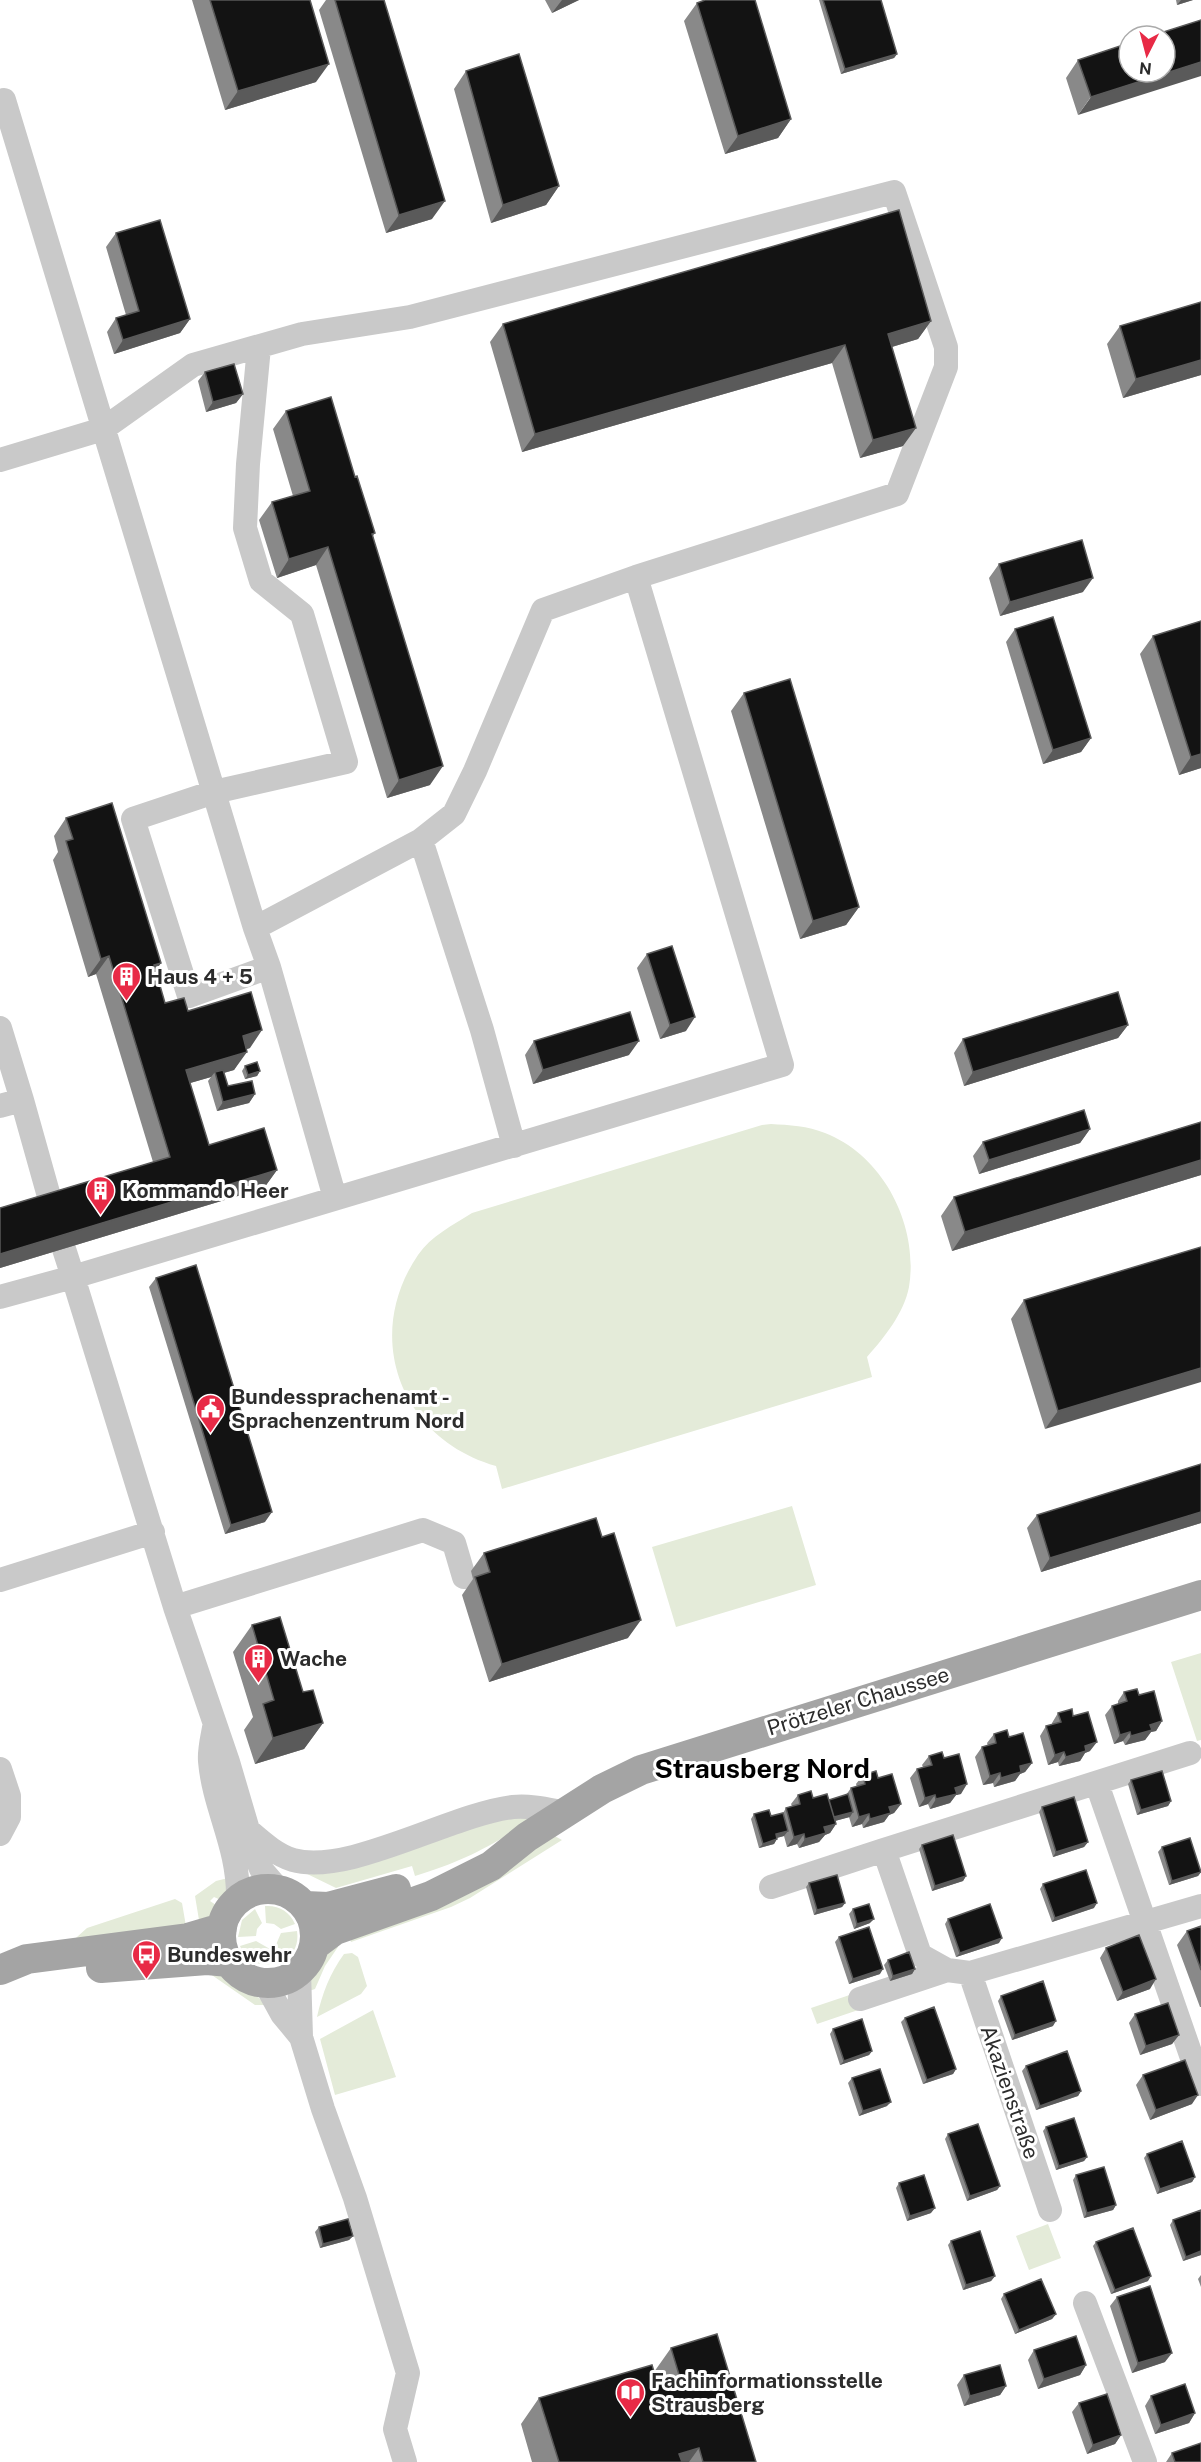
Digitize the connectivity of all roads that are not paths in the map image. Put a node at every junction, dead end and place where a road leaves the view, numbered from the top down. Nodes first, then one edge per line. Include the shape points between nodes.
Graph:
1 (0, 101) edge
2 (259, 347) junction
3 (103, 429) junction
4 (0, 460) edge
5 (636, 577) junction
6 (214, 792) junction
7 (420, 840) junction
8 (255, 928) junction
9 (269, 967) junction
10 (0, 1028) edge
11 (11, 1103) edge
12 (514, 1146) junction
13 (335, 1198) junction
14 (52, 1207) edge
15 (64, 1249) edge
16 (73, 1276) junction
17 (0, 1297) edge
18 (153, 1532) junction
19 (464, 1577) dead end
20 (0, 1580) edge
21 (1201, 1595) edge
22 (175, 1607) junction
23 (214, 1726) junction
24 (1190, 1753) dead end
25 (0, 1769) edge
26 (1097, 1784) junction
27 (568, 1812) junction
28 (248, 1830) junction
29 (0, 1834) edge
30 (527, 1837) junction
31 (884, 1850) junction
32 (771, 1887) dead end
33 (279, 1890) junction
34 (238, 1899) junction
35 (305, 1906) junction
36 (1201, 1906) edge
37 (1144, 1924) junction
38 (222, 1928) junction
39 (315, 1945) junction
40 (229, 1962) junction
41 (2, 1969) edge
42 (299, 1971) junction
43 (959, 1971) junction
44 (265, 1983) junction
45 (860, 1999) dead end
46 (302, 2037) junction
47 (1201, 2084) edge
48 (1050, 2211) dead end
49 (1085, 2302) dead end
50 (405, 2462) edge
51 (1145, 2462) edge

1 - 3 street via 4,100
2 - 3 street via 193,365
2 - 5 street via 302,334 410,317 894,192 946,347 946,367 897,494
2 - 6 street via 245,528 261,581 302,614 346,762
3 - 4 street
3 - 6 street
5 - 7 street via 543,610 454,814
5 - 12 street via 782,1065
6 - 8 street
6 - 9 street via 133,819 189,996
7 - 8 street
7 - 12 street via 482,1030
8 - 9 street
9 - 13 street
10 - 11 street
11 - 14 street
12 - 13 street
13 - 16 street
15 - 16 street
16 - 17 street
16 - 18 street
18 - 20 street
18 - 22 street
19 - 22 street via 454,1543 423,1530
21 - 27 main road, Prötzeler Chaussee via 651,1766 602,1789
22 - 23 street
23 - 28 street
23 - 34 street via 210,1759 235,1858
24 - 26 street
25 - 29 street via 9,1796 9,1817
26 - 31 street
26 - 37 street
27 - 28 street via 513,1808 320,1864 292,1860 269,1848
27 - 30 main road, Prötzeler Chaussee
28 - 33 street via 261,1869
30 - 35 main road, Prötzeler Chaussee via 382,1893 328,1907
30 - 39 main road, Prötzeler Chaussee via 491,1866 467,1879 334,1930
31 - 32 street
31 - 43 street via 920,1955
33 - 34 main road via 257,1890
33 - 35 main road
34 - 38 main road
35 - 39 main road via 314,1923
36 - 37 street
37 - 43 street
37 - 47 street
38 - 40 main road
38 - 41 main road via 188,1938 27,1959
39 - 42 main road, Prötzeler Chaussee
40 - 41 main road
40 - 44 main road via 245,1976
42 - 44 main road via 286,1979
42 - 46 street
43 - 45 street
43 - 48 street, Akazienstraße
44 - 46 street via 282,2014
46 - 50 street via 408,2373 395,2429
49 - 51 street

